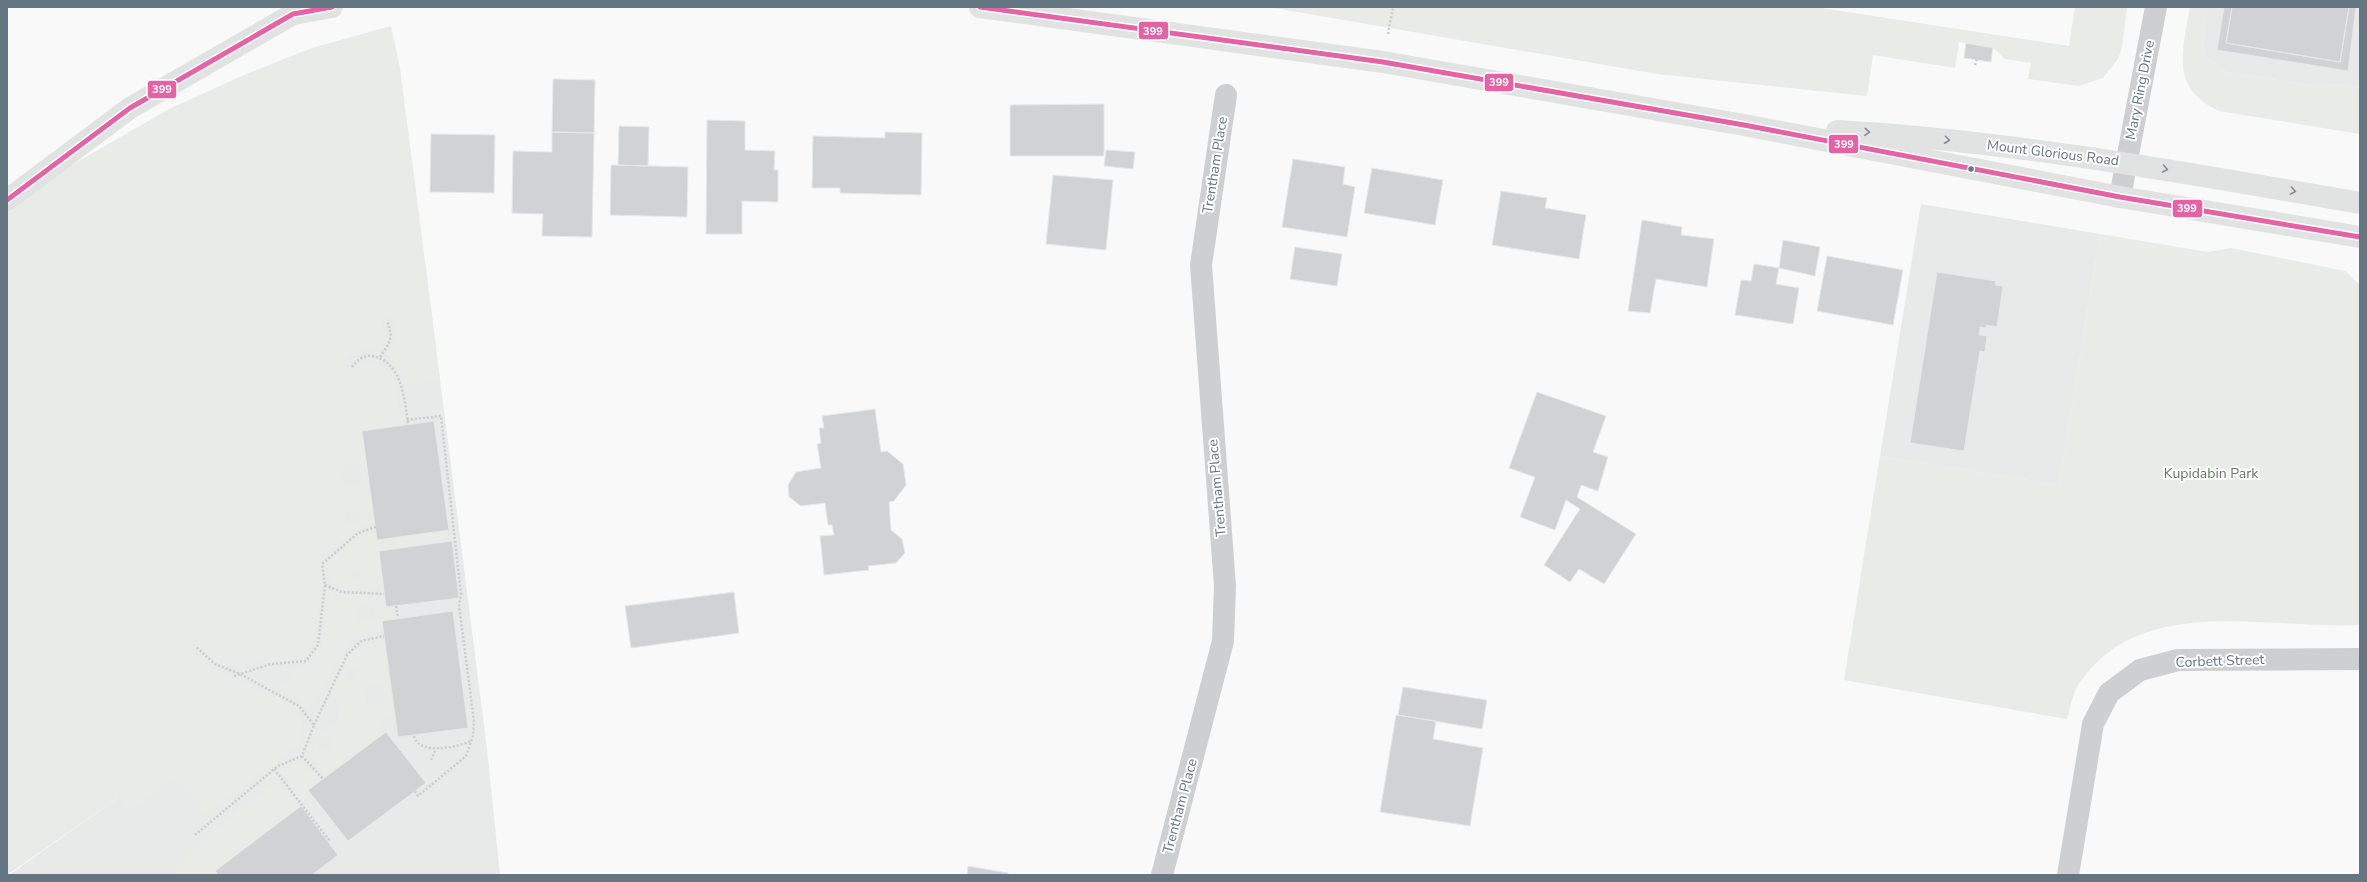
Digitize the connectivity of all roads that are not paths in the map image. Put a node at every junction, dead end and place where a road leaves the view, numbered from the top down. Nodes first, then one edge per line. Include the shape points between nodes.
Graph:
1 (332, 7) edge
2 (980, 7) edge
3 (2156, 7) edge
4 (1226, 95) dead end
5 (1744, 125) junction
6 (2127, 163) junction
7 (2120, 198) junction
8 (7, 200) edge
9 (2360, 203) edge
10 (2360, 237) edge
11 (2360, 659) edge
12 (1162, 875) edge
13 (2068, 875) edge

1 - 8 main road via 293,14 130,108
2 - 5 main road, Mount Glorious Road via 1383,62
3 - 6 street, Mary Ring Drive
4 - 12 street, Trentham Place via 1201,266 1225,586 1223,641
5 -> 6 main road, Mount Glorious Road via 1909,135
5 - 7 main road, Mount Glorious Road
6 - 7 street, Mary Ring Drive
6 -> 9 main road, Mount Glorious Road
7 - 10 main road, Mount Glorious Road
11 - 13 street, Corbett Street via 2178,660 2140,670 2109,693 2093,724

